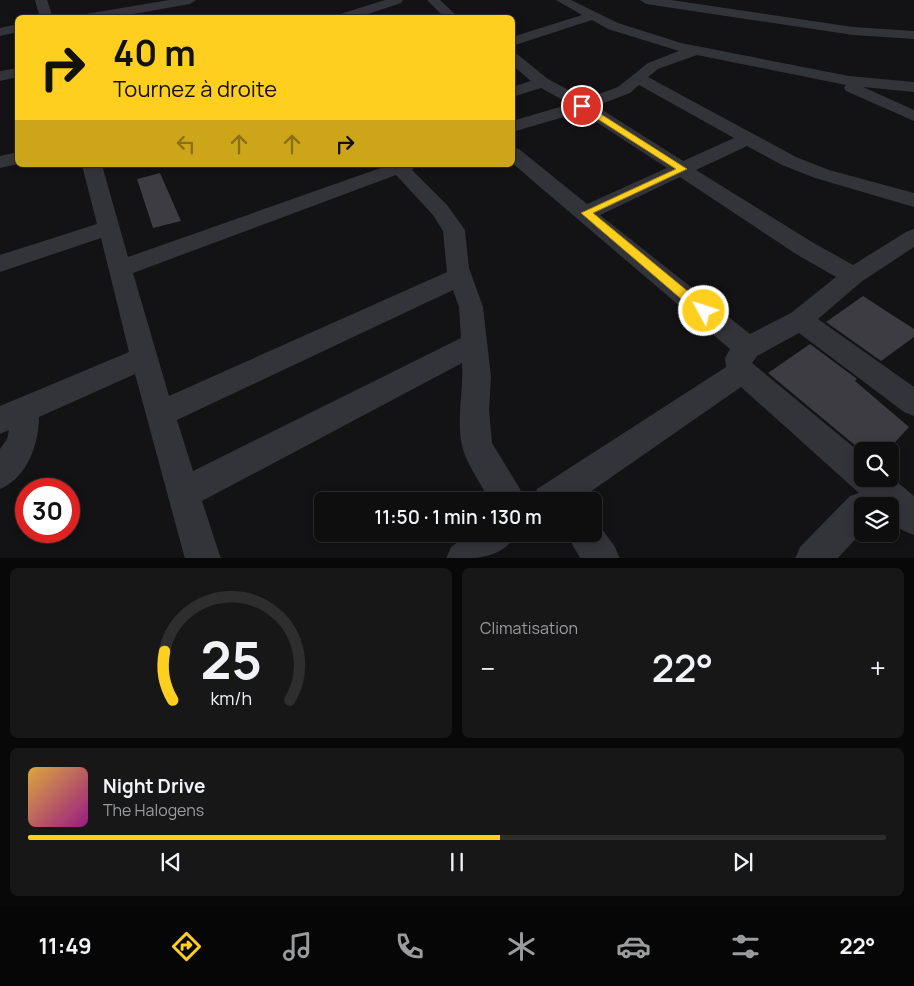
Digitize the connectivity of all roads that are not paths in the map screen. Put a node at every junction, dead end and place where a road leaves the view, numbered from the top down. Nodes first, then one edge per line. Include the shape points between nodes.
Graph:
1 (41, 0) edge
2 (190, 0) edge
3 (397, 0) edge
4 (432, 0) edge
5 (562, 0) edge
6 (646, 0) edge
7 (114, 13) junction
8 (46, 15) edge
9 (103, 15) edge
10 (154, 15) edge
11 (351, 15) edge
12 (450, 15) edge
13 (592, 16) junction
14 (15, 29) edge
15 (0, 32) edge
16 (914, 36) edge
17 (515, 41) edge
18 (694, 51) junction
19 (515, 60) edge
20 (15, 73) edge
21 (0, 76) edge
22 (638, 78) junction
23 (832, 78) junction
24 (542, 82) junction
25 (914, 87) edge
26 (515, 91) edge
27 (582, 106) junction
28 (914, 116) edge
29 (515, 126) edge
30 (749, 138) junction
31 (515, 155) edge
32 (15, 159) edge
33 (0, 162) edge
34 (92, 167) edge
35 (400, 167) edge
36 (404, 167) edge
37 (683, 169) junction
38 (914, 200) edge
39 (586, 213) junction
40 (107, 228) junction
41 (908, 249) edge
42 (0, 264) edge
43 (120, 269) junction
44 (460, 276) junction
45 (853, 276) junction
46 (800, 320) junction
47 (474, 344) junction
48 (144, 358) junction
49 (745, 360) junction
50 (914, 403) edge
51 (160, 414) junction
52 (12, 415) edge
53 (0, 473) edge
54 (503, 492) edge
55 (567, 492) edge
56 (868, 492) edge
57 (184, 493) junction
58 (914, 518) edge
59 (487, 542) edge
60 (591, 542) edge
61 (202, 558) edge
62 (463, 558) edge
63 (603, 558) edge
64 (812, 558) edge

1 - 8 street
2 - 7 street
3 - 11 street
4 - 12 street
5 - 13 street
6 - 16 street via 853,31
7 - 9 street
7 - 10 street
13 - 17 street
13 - 18 street via 637,35
14 - 15 street
18 - 22 street via 653,66
18 - 23 street
19 - 24 street
20 - 21 street
22 - 27 street via 624,90
22 - 30 street
23 - 25 street
23 - 28 street
24 - 26 street
24 - 27 street
27 - 29 street
27 - 37 street
30 - 37 street
30 - 38 street via 814,171
31 - 39 street
32 - 33 street
34 - 40 street
35 - 43 street
36 - 44 street via 454,230
37 - 39 street
37 - 45 street
39 - 49 street
40 - 42 street
40 - 43 street
41 - 45 street
43 - 48 street
44 - 47 street via 471,307
44 - 51 street
45 - 46 street
46 - 49 street
46 - 50 street
47 - 54 street via 477,446
47 - 57 street
48 - 51 street
48 - 52 street
49 - 55 street
49 - 56 street
51 - 57 street
52 - 53 street via 24,438
56 - 58 street
56 - 64 street
57 - 61 street
59 - 62 street
60 - 63 street

